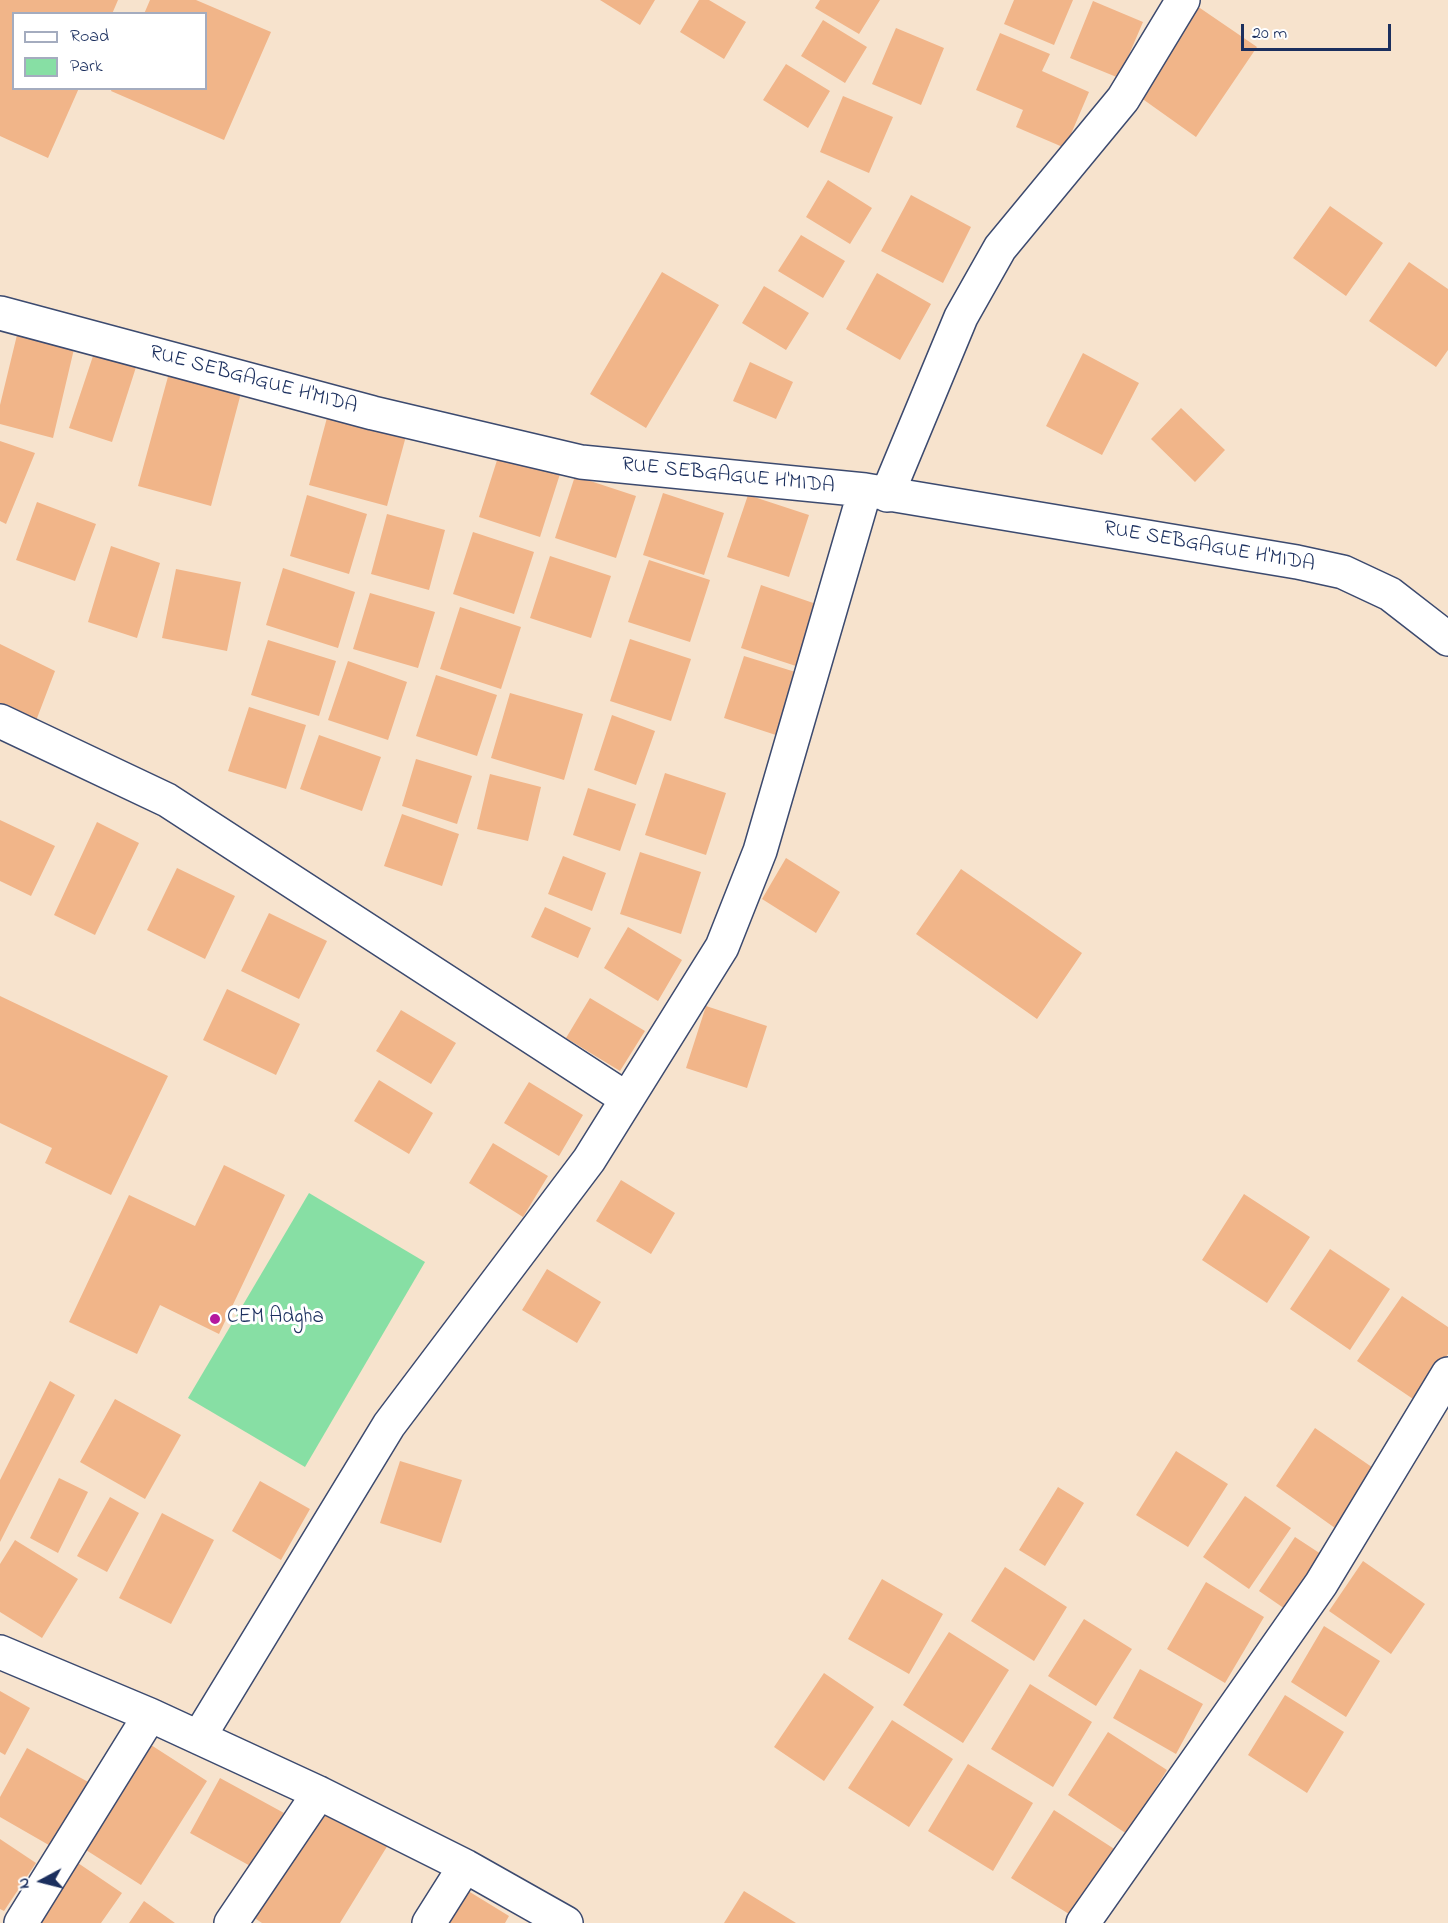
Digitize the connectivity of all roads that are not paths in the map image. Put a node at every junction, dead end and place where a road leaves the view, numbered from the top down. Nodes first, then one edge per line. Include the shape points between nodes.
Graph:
1 (1182, 0) edge
2 (0, 313) edge
3 (876, 493) junction
4 (1448, 639) edge
5 (0, 721) edge
6 (627, 1099) junction
7 (1448, 1374) edge
8 (0, 1652) edge
9 (150, 1715) junction
10 (199, 1737) junction
11 (319, 1793) junction
12 (465, 1866) junction
13 (21, 1923) edge
14 (231, 1923) edge
15 (429, 1923) edge
16 (566, 1923) edge
17 (1083, 1923) edge

1 - 3 street via 1123,99 1000,248 961,317
2 - 3 street, RUE SEBGAGUE H'MIDA via 373,413 581,462
3 - 4 street, RUE SEBGAGUE H'MIDA via 1343,572 1390,594
3 - 6 street via 760,851 722,947
5 - 6 street via 168,800
6 - 10 street via 589,1161 389,1425
7 - 17 street via 1321,1584
8 - 9 street
9 - 10 street
9 - 13 street
10 - 11 street
11 - 12 street
11 - 14 street
12 - 15 street
12 - 16 street

